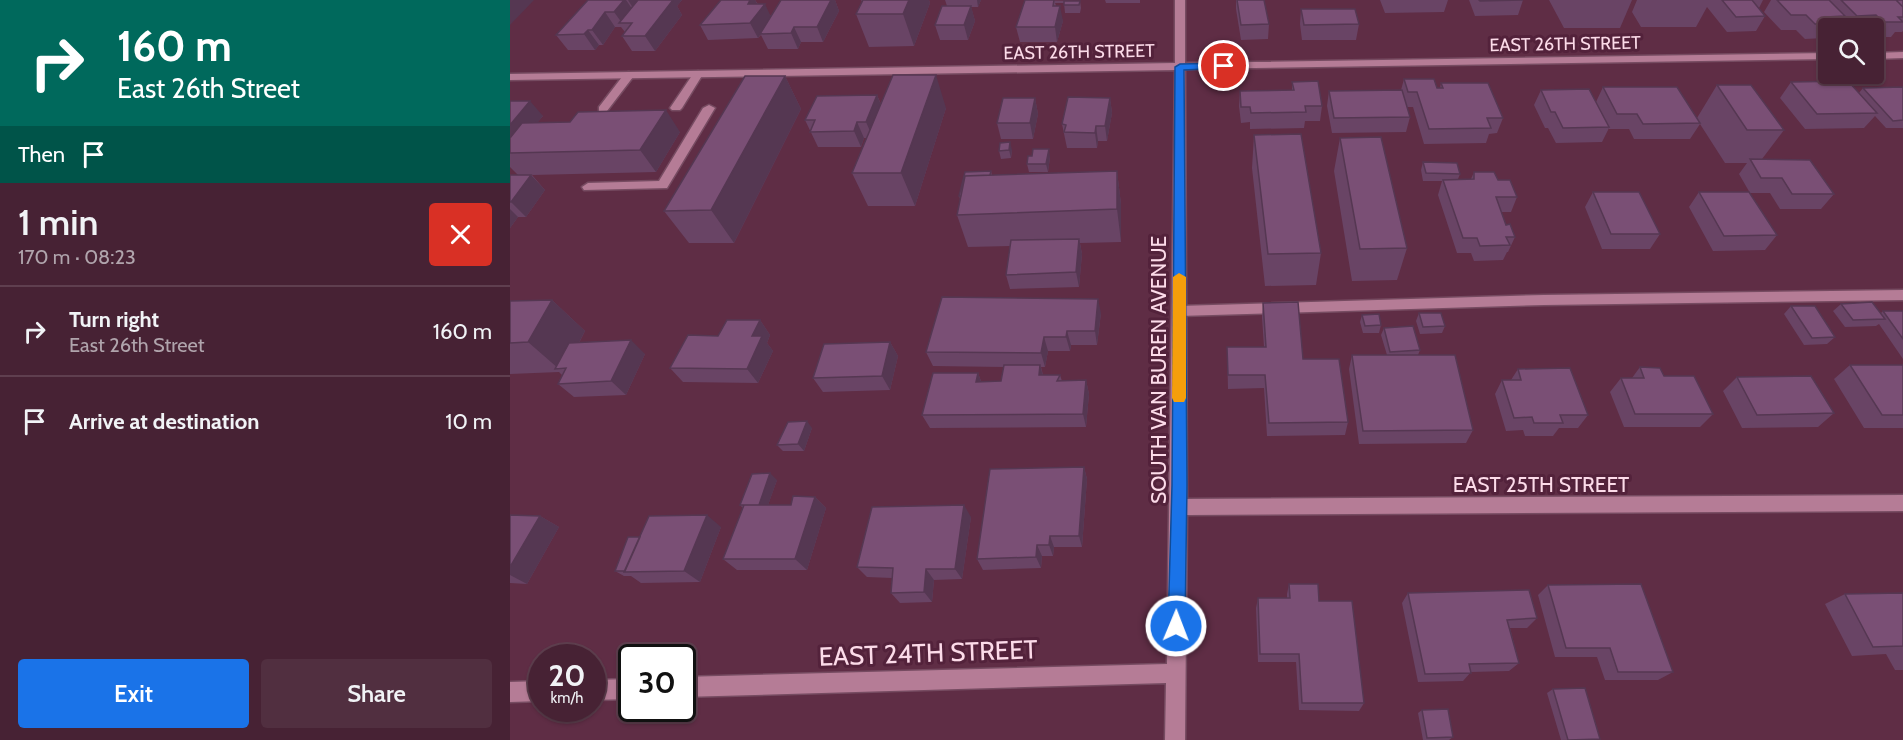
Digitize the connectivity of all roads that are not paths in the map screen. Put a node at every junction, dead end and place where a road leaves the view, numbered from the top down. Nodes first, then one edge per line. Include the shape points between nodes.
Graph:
1 (1180, 0) edge
2 (1903, 55) edge
3 (1818, 56) edge
4 (1884, 56) edge
5 (1180, 67) junction
6 (698, 74) junction
7 (629, 75) junction
8 (510, 76) edge
9 (676, 108) dead end
10 (709, 108) dead end
11 (603, 109) edge
12 (588, 187) dead end
13 (1903, 295) edge
14 (1179, 311) junction
15 (1903, 503) edge
16 (1179, 507) junction
17 (1175, 673) junction
18 (696, 687) edge
19 (528, 691) edge
20 (510, 692) edge
21 (1175, 740) edge

1 - 5 street, SOUTH VAN BUREN AVENUE
2 - 4 street
3 - 5 street, EAST 26TH STREET
5 - 6 street, EAST 26TH STREET
5 - 14 street, SOUTH VAN BUREN AVENUE
6 - 7 street, EAST 26TH STREET
6 - 9 street
7 - 8 street, EAST 26TH STREET
7 - 11 street
10 - 12 street via 663,185
13 - 14 street
14 - 16 street, SOUTH VAN BUREN AVENUE
15 - 16 street, EAST 25TH STREET
16 - 17 street, SOUTH VAN BUREN AVENUE
17 - 18 street, EAST 24TH STREET
17 - 21 street, SOUTH VAN BUREN AVENUE
19 - 20 street

